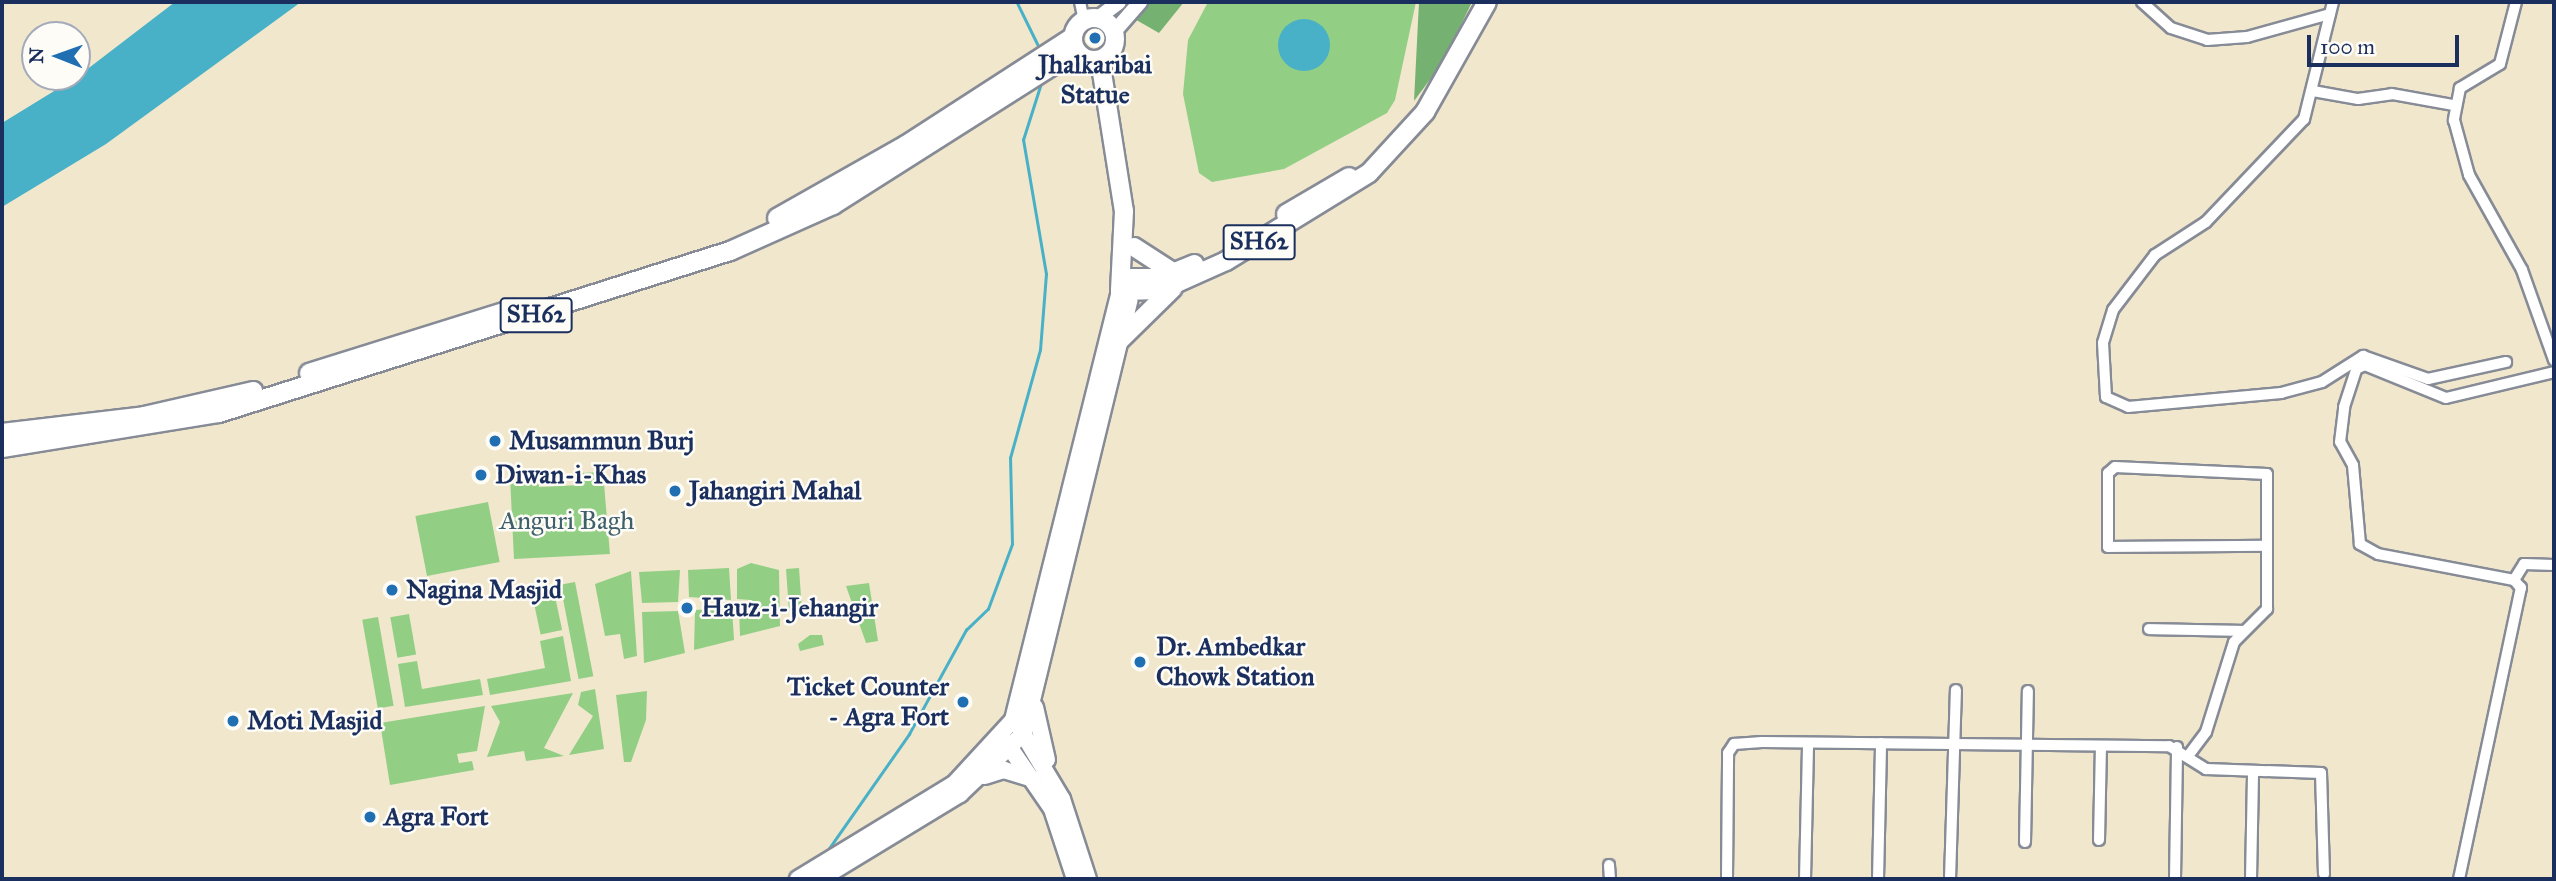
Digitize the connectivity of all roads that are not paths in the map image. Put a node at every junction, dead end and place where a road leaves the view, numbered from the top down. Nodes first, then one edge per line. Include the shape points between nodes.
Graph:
1 (1080, 2) edge
2 (1119, 2) edge
3 (1140, 2) edge
4 (1487, 2) edge
5 (2142, 2) edge
6 (2333, 2) edge
7 (2516, 2) edge
8 (2330, 14) junction
9 (1091, 19) junction
10 (1114, 32) junction
11 (1075, 44) junction
12 (1100, 60) junction
13 (1028, 76) junction
14 (2313, 91) junction
15 (2453, 105) junction
16 (1124, 211) junction
17 (1134, 247) junction
18 (1175, 280) junction
19 (1127, 285) junction
20 (1118, 342) junction
21 (2554, 360) edge
22 (2506, 362) dead end
23 (2554, 372) edge
24 (2, 433) edge
25 (2, 448) edge
26 (2266, 546) junction
27 (2554, 565) edge
28 (2514, 580) junction
29 (2149, 629) dead end
30 (2242, 631) junction
31 (1956, 690) dead end
32 (2028, 691) dead end
33 (1034, 705) junction
34 (1013, 720) junction
35 (1024, 733) junction
36 (1007, 743) junction
37 (1808, 743) junction
38 (1881, 743) junction
39 (1955, 743) junction
40 (2026, 744) junction
41 (2101, 746) junction
42 (2177, 747) junction
43 (2188, 757) junction
44 (2253, 771) junction
45 (982, 776) junction
46 (1033, 779) junction
47 (1053, 783) junction
48 (884, 835) junction
49 (2099, 840) dead end
50 (2025, 842) dead end
51 (836, 863) junction
52 (1609, 865) dead end
53 (2324, 874) dead end
54 (798, 879) edge
55 (820, 879) edge
56 (1075, 879) edge
57 (1088, 879) edge
58 (1610, 879) edge
59 (1727, 879) edge
60 (1805, 879) edge
61 (1878, 879) edge
62 (1950, 879) edge
63 (2175, 879) edge
64 (2251, 879) edge
65 (2459, 879) edge

1 - 9 street
2 - 9 street
3 - 10 street
4 - 18 main road, SH62 via 1444,83 1384,160
5 - 8 street via 2171,28 2207,40 2248,37
6 - 8 street
7 - 15 street via 2500,64 2466,82
8 - 14 street
9 - 10 main road
9 - 11 main road
10 - 12 main road via 1111,52
11 - 12 main road
11 - 13 main road, SH62
12 - 16 main road
13 - 24 main road, SH62 via 809,201 672,261 255,391 144,416
13 - 25 main road, SH62 via 833,205 730,251 219,413
14 - 15 street via 2358,99 2392,94
14 - 22 street via 2298,127 2206,222 2155,255 2113,310 2103,343 2109,401 2168,405 2281,393 2322,382 2363,356 2428,379
15 - 21 street via 2469,175 2522,270
16 - 17 main road
16 - 19 main road
17 - 18 main road
17 - 19 main road
18 - 19 main road, SH62
18 - 20 main road
19 - 20 main road
19 - 34 main road
20 - 33 main road
23 - 28 street via 2445,398 2360,366 2344,407 2340,442 2353,465 2360,544 2378,554
26 - 26 street via 2264,471 2115,467 2108,473 2108,547
26 - 30 street via 2267,609
27 - 28 street via 2524,564
28 - 65 street via 2522,593
29 - 30 street
30 - 43 street via 2206,732
31 - 39 street
32 - 40 street
33 - 35 main road
33 - 47 main road
34 - 35 main road
34 - 36 main road
35 - 36 main road
35 - 47 main road
36 - 45 main road
36 - 46 main road
36 - 48 main road
37 - 38 street
37 - 59 street via 1730,748
37 - 60 street
38 - 39 street
38 - 61 street
39 - 40 street
39 - 62 street
40 - 41 street
40 - 50 street
41 - 42 street
41 - 49 street
42 - 43 street
42 - 63 street
43 - 44 street via 2206,769
44 - 53 street via 2325,776
44 - 64 street
45 - 46 main road via 1004,770
45 - 48 main road
46 - 56 main road via 1062,833
47 - 57 main road
48 - 51 main road
51 - 54 main road
51 - 55 main road
52 - 58 street

